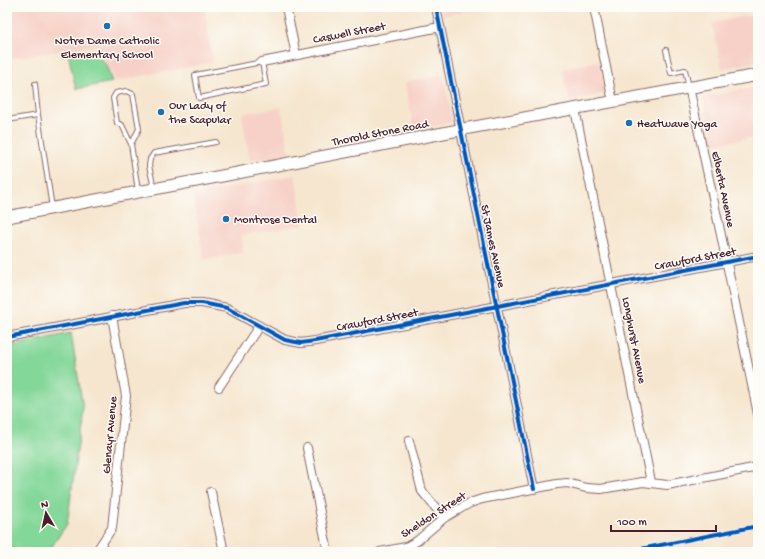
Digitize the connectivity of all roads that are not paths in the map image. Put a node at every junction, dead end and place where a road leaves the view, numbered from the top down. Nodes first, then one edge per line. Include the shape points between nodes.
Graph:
1 (286, 7) edge
2 (436, 7) edge
3 (594, 7) edge
4 (440, 27) junction
5 (666, 50) dead end
6 (296, 55) junction
7 (262, 62) junction
8 (758, 75) edge
9 (35, 84) dead end
10 (689, 87) junction
11 (613, 102) junction
12 (576, 109) junction
13 (38, 116) junction
14 (7, 120) edge
15 (460, 130) junction
16 (216, 142) dead end
17 (130, 144) junction
18 (154, 189) junction
19 (138, 192) junction
20 (52, 208) junction
21 (7, 217) edge
22 (758, 256) edge
23 (727, 262) junction
24 (611, 285) junction
25 (496, 306) junction
26 (112, 316) junction
27 (259, 326) junction
28 (7, 337) edge
29 (219, 387) dead end
30 (758, 414) edge
31 (409, 441) dead end
32 (308, 448) dead end
33 (758, 467) edge
34 (651, 482) junction
35 (534, 488) junction
36 (211, 492) dead end
37 (444, 518) junction
38 (96, 552) edge
39 (224, 552) edge
40 (328, 552) edge
41 (380, 552) edge

1 - 6 street
2 - 4 street, St James Avenue
3 - 11 street
4 - 6 street, Caswell Street
4 - 15 street, St James Avenue
5 - 10 lane via 671,73 685,70
6 - 7 street, Caswell Street
7 - 7 lane via 195,75 199,98 266,84
8 - 10 main road, Thorold Stone Road
9 - 13 lane
10 - 11 main road, Thorold Stone Road
10 - 23 street, Elberta Avenue
11 - 12 main road, Thorold Stone Road
12 - 15 main road, Thorold Stone Road
12 - 24 street, Longhurst Avenue
13 - 14 lane
13 - 20 lane
15 - 18 main road, Thorold Stone Road
15 - 25 street, St James Avenue
16 - 18 lane via 154,153 149,166
17 - 17 lane via 139,129 133,94 126,91 116,93 113,98 117,123 122,125
17 - 19 lane
18 - 19 main road, Thorold Stone Road
19 - 20 main road, Thorold Stone Road
20 - 21 main road, Thorold Stone Road
22 - 23 street, Crawford Street
23 - 24 street, Crawford Street
23 - 30 street, Elberta Avenue
24 - 25 street, Crawford Street
24 - 34 street, Longhurst Avenue
25 - 27 street, Crawford Street via 315,341 285,340
25 - 35 street, St James Avenue
26 - 27 street, Crawford Street via 184,303 202,303 227,308
26 - 28 street, Crawford Street
26 - 38 street, Glenayr Avenue via 126,396 112,528
27 - 29 street
31 - 37 street via 422,491
32 - 40 street
33 - 34 street, Sheldon Street via 667,485
34 - 35 street, Sheldon Street via 601,489 567,483
35 - 37 street, Sheldon Street via 470,503
36 - 39 street
37 - 41 street, Sheldon Street via 406,547

